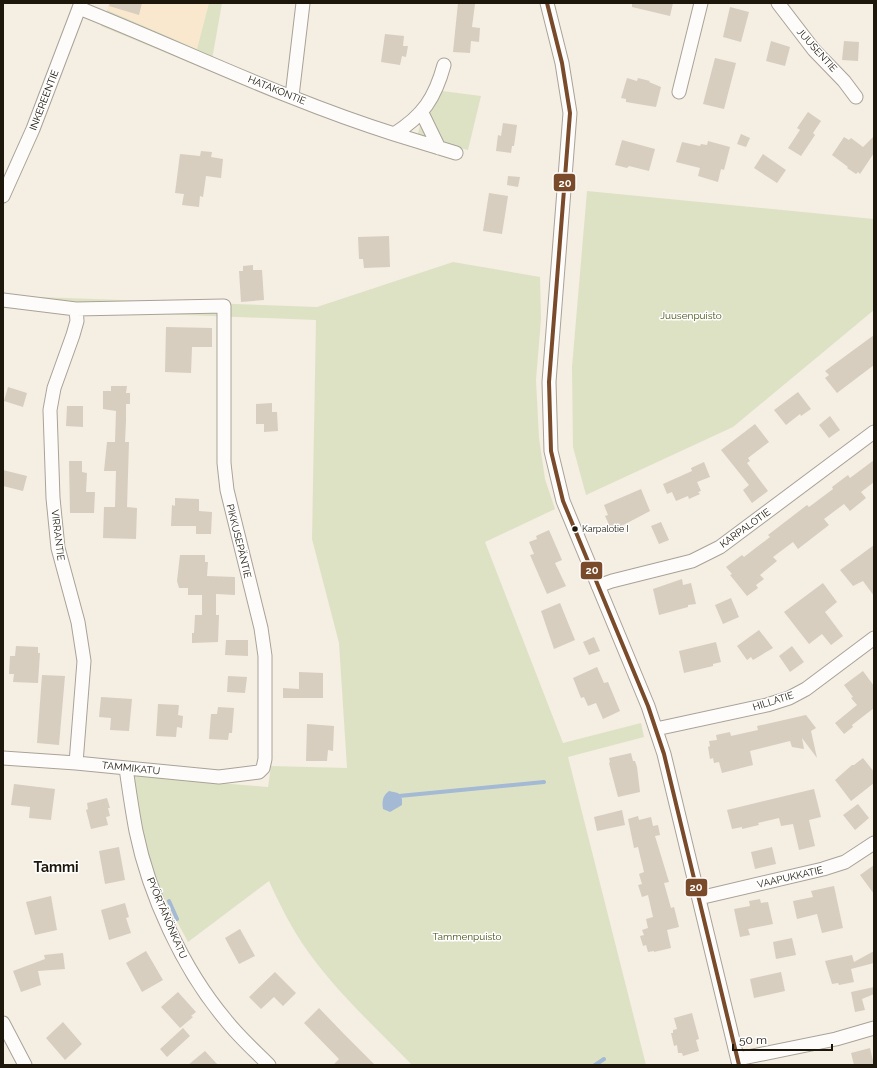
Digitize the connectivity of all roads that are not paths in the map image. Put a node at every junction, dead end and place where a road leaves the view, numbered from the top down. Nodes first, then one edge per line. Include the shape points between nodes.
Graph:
1 (303, 3) edge
2 (547, 3) edge
3 (701, 3) edge
4 (778, 3) edge
5 (80, 6) edge
6 (444, 65) dead end
7 (679, 92) dead end
8 (292, 96) junction
9 (856, 97) dead end
10 (422, 113) junction
11 (394, 134) junction
12 (439, 148) junction
13 (456, 153) dead end
14 (3, 196) edge
15 (3, 300) edge
16 (76, 309) junction
17 (874, 432) edge
18 (598, 586) junction
19 (874, 638) edge
20 (656, 729) junction
21 (3, 758) edge
22 (76, 763) junction
23 (126, 768) junction
24 (259, 772) joint
25 (874, 843) edge
26 (700, 898) junction
27 (3, 1023) edge
28 (874, 1028) edge
29 (739, 1062) edge
30 (25, 1065) edge
31 (269, 1065) edge

1 - 8 street
2 - 18 street via 562,64 570,112 549,382 551,451 563,501
3 - 7 street
4 - 9 street, JUUSENTIE via 814,50 840,76
5 - 8 street, HATAKONTIE
5 - 14 street, INKEREENTIE via 33,129
6 - 10 street via 435,93
8 - 11 street, HATAKONTIE
10 - 11 street
10 - 12 street
11 - 12 street, HATAKONTIE
12 - 13 street, HATAKONTIE
15 - 16 street
16 - 22 street, VIRRANTIE via 77,321 54,388 50,410 53,498 58,548 78,622 84,662
16 - 24 street, PIKKUSEPÄNTIE via 224,306 224,463 227,490 265,656 265,759
17 - 18 street, KARPALOTIE via 720,547 692,561
18 - 20 street
19 - 20 street, HILLATIE via 806,689 789,698
20 - 26 street
21 - 22 street, TAMMIKATU
22 - 23 street, TAMMIKATU
23 - 24 street, TAMMIKATU via 219,777
23 - 31 street, PYÖRTÄNÖNKATU via 136,832 150,879 176,943 211,1001
25 - 26 street, VAAPUKKATIE via 845,862 823,870
26 - 29 street
27 - 30 street
28 - 29 street

